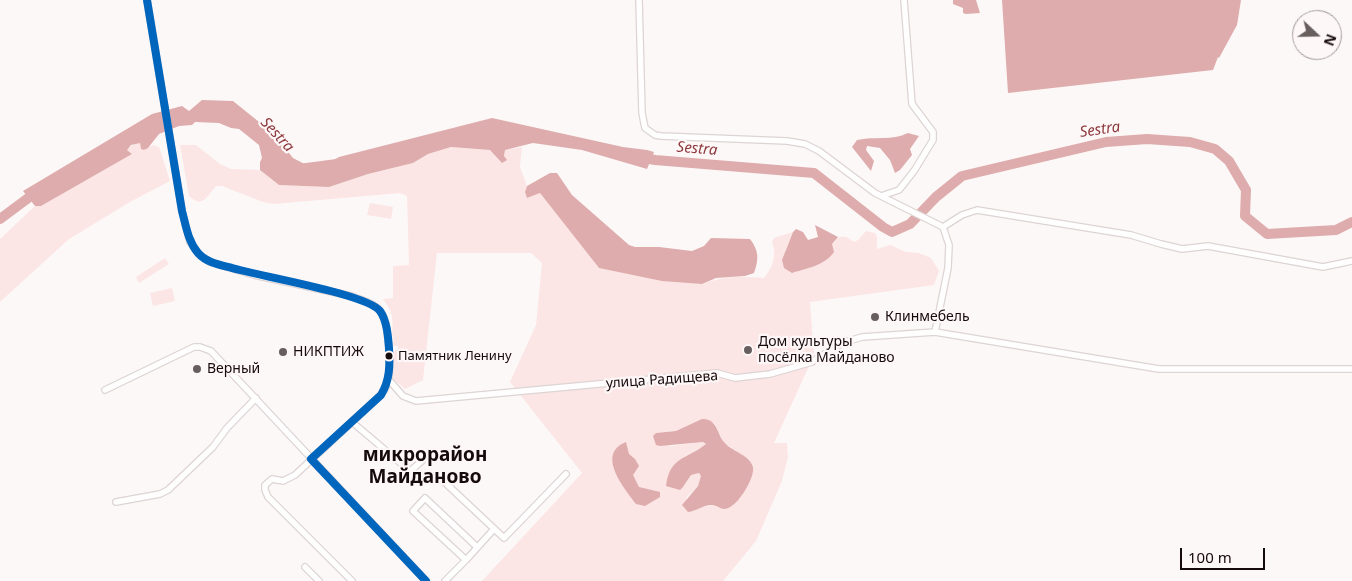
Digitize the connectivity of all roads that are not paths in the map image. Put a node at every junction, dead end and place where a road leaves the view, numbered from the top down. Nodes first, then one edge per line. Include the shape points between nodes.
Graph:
1 (147, 0) edge
2 (640, 0) edge
3 (904, 0) edge
4 (883, 197) junction
5 (943, 227) junction
6 (1352, 261) edge
7 (935, 332) junction
8 (1352, 369) edge
9 (389, 380) junction
10 (105, 390) dead end
11 (256, 398) junction
12 (352, 422) junction
13 (311, 459) junction
14 (422, 461) dead end
15 (566, 474) dead end
16 (438, 477) dead end
17 (116, 502) dead end
18 (494, 529) junction
19 (477, 547) junction
20 (466, 560) junction
21 (306, 567) dead end
22 (424, 580) edge
23 (319, 581) edge
24 (352, 581) edge
25 (445, 581) edge

1 - 9 street via 190,242 198,254 216,264 351,296 380,310 388,343
2 - 4 street via 642,113 645,128 650,133 805,144
3 - 4 street via 912,104 933,132 933,140 899,190
4 - 5 street
5 - 6 street via 962,214 977,210 1131,235 1182,249 1208,246 1324,267
5 - 7 street via 949,245 948,268
7 - 8 street, улица Радищева via 1159,369
7 - 9 street, улица Радищева via 862,337 842,343 812,362 770,374 735,378 717,373 416,401 403,396
9 - 12 street via 381,395
10 - 11 street via 200,347 215,354
11 - 13 street
11 - 17 street via 213,447 168,490
12 - 13 street
12 - 14 street via 410,471
13 - 22 street
13 - 24 street via 295,475 283,481 272,479 265,485 265,490 268,497
15 - 18 street via 504,538
16 - 18 street
18 - 19 street
19 - 20 street
19 - 20 street via 425,498 413,511
20 - 25 street
21 - 23 street

